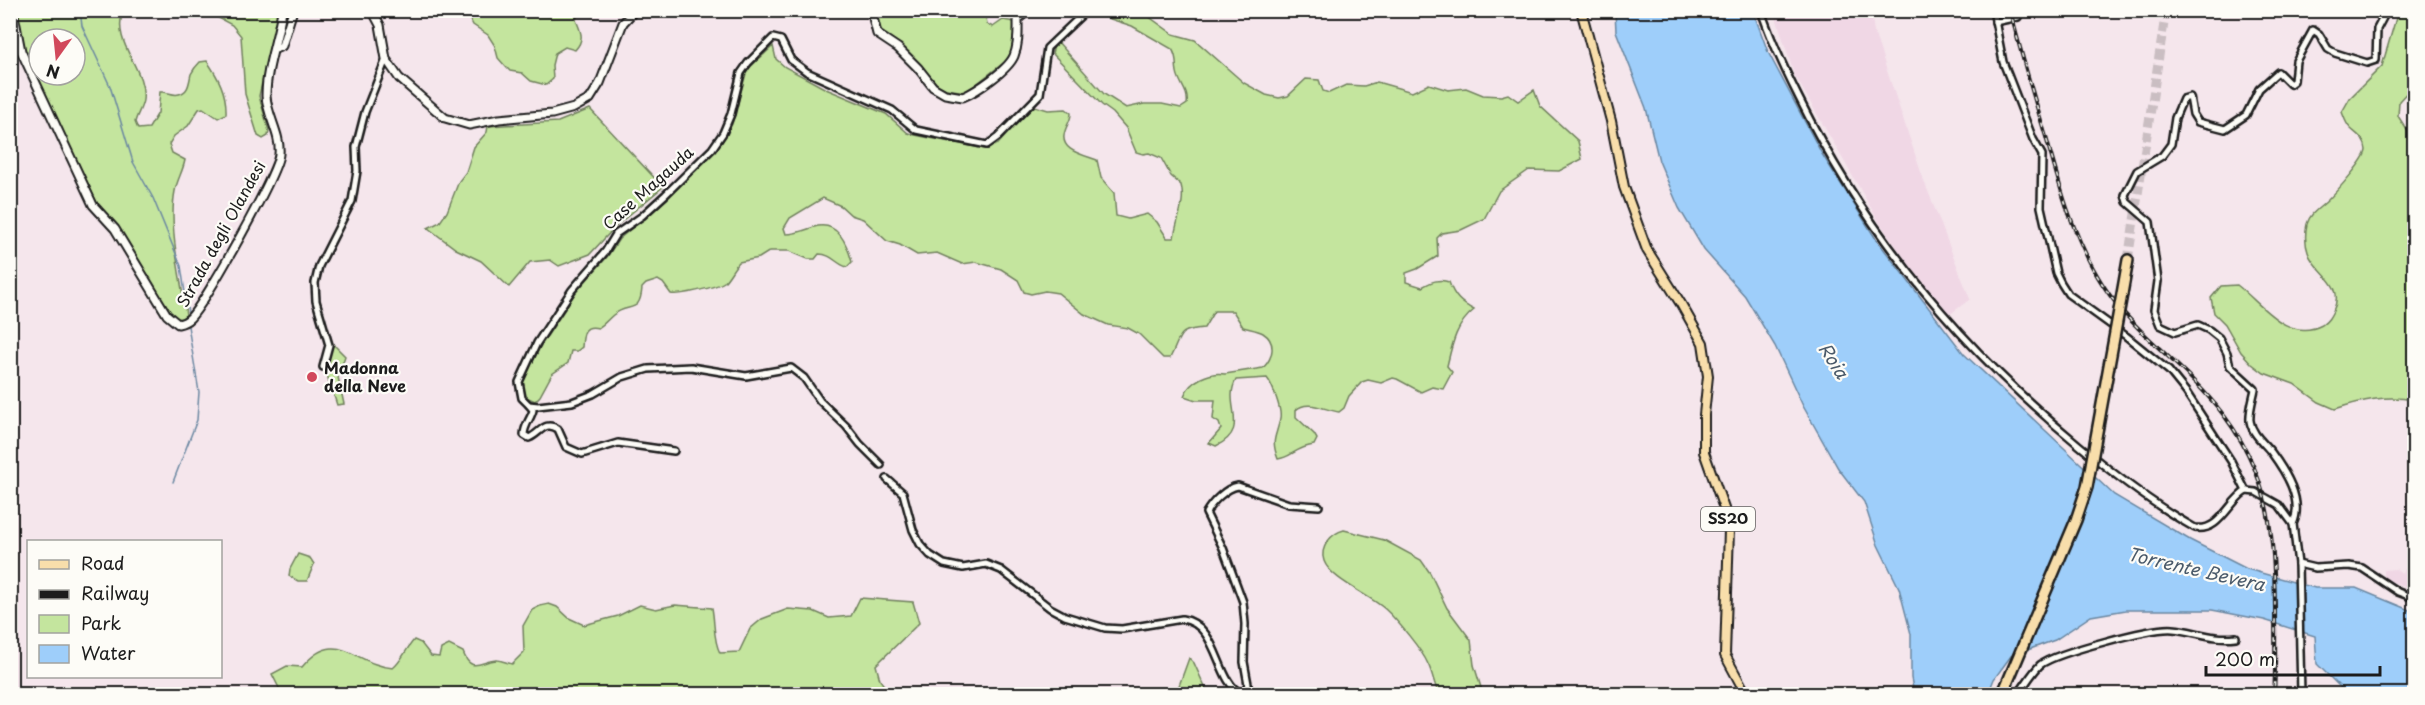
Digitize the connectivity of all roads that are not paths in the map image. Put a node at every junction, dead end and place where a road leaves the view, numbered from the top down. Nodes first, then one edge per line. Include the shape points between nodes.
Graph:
1 (13, 10) edge
2 (282, 10) edge
3 (293, 10) edge
4 (372, 10) edge
5 (635, 10) edge
6 (871, 10) edge
7 (1029, 10) edge
8 (1087, 10) edge
9 (1581, 10) edge
10 (1761, 10) edge
11 (1993, 10) edge
12 (2387, 10) edge
13 (2018, 17) dead end
14 (1995, 22) junction
15 (274, 49) junction
16 (386, 59) junction
17 (2128, 260) tunnel mouth
18 (323, 367) dead end
19 (529, 405) junction
20 (674, 451) dead end
21 (881, 465) dead end
22 (887, 479) dead end
23 (2246, 491) junction
24 (1319, 506) dead end
25 (2293, 524) junction
26 (2298, 566) junction
27 (2415, 598) edge
28 (2236, 637) dead end
29 (1746, 694) edge
30 (2003, 694) edge
31 (2018, 694) edge
32 (2301, 694) edge

1 - 15 main road, Strada degli Olandesi via 21,51 93,205 115,229 166,315 178,324 190,319 201,303 277,163 279,148 267,98
2 - 15 main road, Strada degli Olandesi
3 - 15 main road via 282,46
4 - 16 main road via 380,25
5 - 16 main road via 623,23 590,99 552,114 462,124 434,109 399,78
6 - 7 main road via 877,34 898,48 933,87 963,97 1012,60 1018,19
8 - 19 street, Case Magauda via 1047,48 1040,94 987,145 916,130 892,110 807,72 791,60 781,40 773,38 741,73 731,114 712,149 642,216 616,234 572,290 519,382 522,398
9 - 29 main road, SS20 via 1611,121 1624,188 1647,250 1703,343 1707,359 1704,452 1729,530 1725,655
10 - 23 street via 1819,139 1870,218 1937,309 2000,375 2108,469 2195,528 2212,526
11 - 14 street
12 - 25 street via 2377,29 2376,60 2367,63 2335,53 2313,30 2296,61 2294,81 2287,83 2278,72 2259,89 2246,115 2225,129 2198,122 2190,97 2183,99 2171,144 2162,156 2137,171 2125,195 2127,202 2150,222 2158,281 2154,310 2160,325 2175,332 2198,325 2209,330 2219,338 2230,366 2255,389 2250,422 2295,495 2298,513
13 - 14 street
14 - 23 street via 2003,62 2042,155 2041,207 2061,283 2068,294 2169,371 2232,461
16 - 18 street via 356,147 352,201 315,283 329,345
17 - 30 highway, bridge via 2087,487
19 - 20 street via 533,410 524,430 529,438 548,425 558,429 566,447 582,454 618,443
19 - 21 street via 572,402 622,377 648,369 691,367 746,376 791,368
22 - 24 street via 903,493 920,544 944,564 963,568 986,564 1001,570 1050,608 1088,624 1122,629 1191,620 1201,628 1218,655 1231,686 1241,693 1248,684 1243,602 1206,513 1227,491 1238,486 1288,504
23 - 25 street via 2279,505
25 - 26 street
26 - 27 street via 2362,568 2398,592
26 - 32 street
28 - 31 street via 2219,639 2173,629 2158,630 2063,654 2039,666

